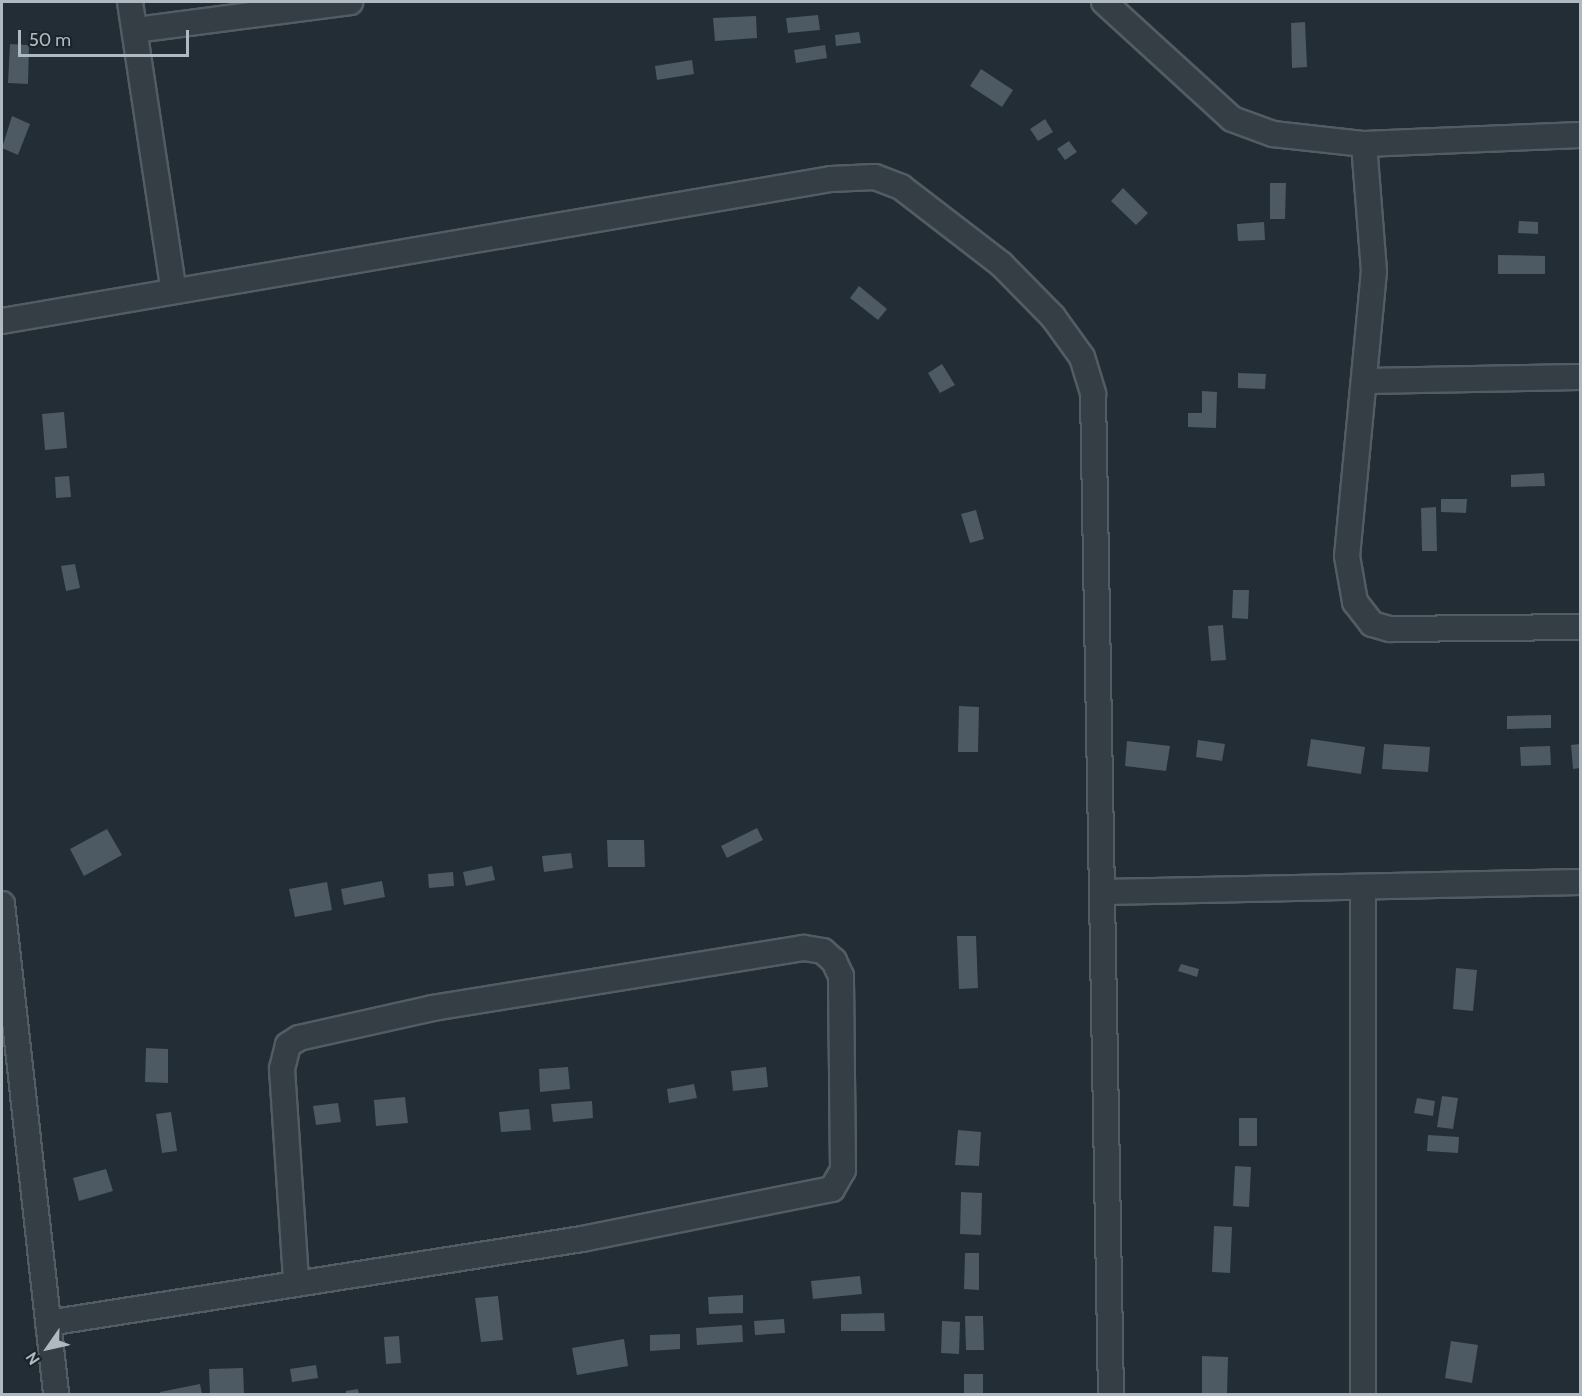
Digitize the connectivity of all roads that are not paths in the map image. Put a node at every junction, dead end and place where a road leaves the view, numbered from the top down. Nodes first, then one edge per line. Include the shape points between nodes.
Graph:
1 (130, 2) edge
2 (350, 2) edge
3 (1104, 2) edge
4 (135, 30) junction
5 (1581, 135) edge
6 (1364, 144) junction
7 (173, 288) junction
8 (2, 321) edge
9 (1581, 377) edge
10 (1366, 381) junction
11 (1581, 627) edge
12 (1581, 882) edge
13 (1362, 887) junction
14 (1105, 892) junction
15 (2, 904) edge
16 (296, 1281) junction
17 (48, 1323) junction
18 (56, 1395) edge
19 (1111, 1395) edge
20 (1363, 1395) edge

1 - 4 street
2 - 4 street
3 - 6 street via 1232,119 1273,134
4 - 7 street
5 - 6 street
6 - 10 street via 1374,271
7 - 8 street
7 - 14 street via 831,179 875,177 901,188 1001,264 1053,316 1082,357 1093,394
9 - 10 street
10 - 11 street via 1347,556 1348,582 1363,615 1372,624 1390,629
12 - 13 street
13 - 14 street
13 - 20 street
14 - 19 street
15 - 17 street
16 - 16 street via 282,1069 288,1046 299,1038 433,1008 803,948 823,951 834,961 841,976 843,1170 832,1189 582,1239
16 - 17 street
17 - 18 street

